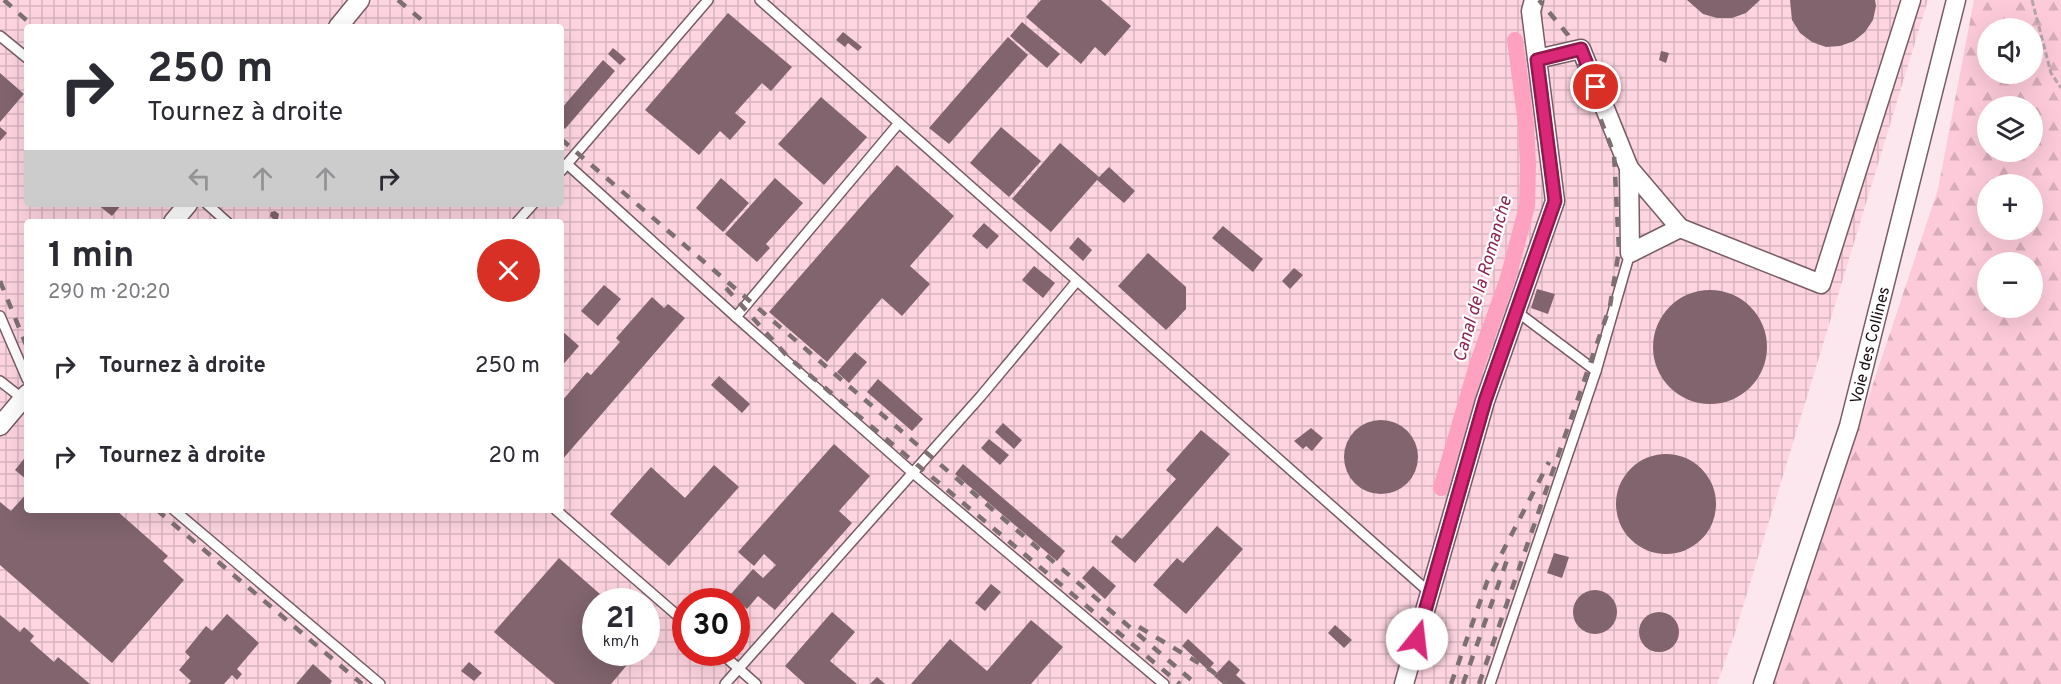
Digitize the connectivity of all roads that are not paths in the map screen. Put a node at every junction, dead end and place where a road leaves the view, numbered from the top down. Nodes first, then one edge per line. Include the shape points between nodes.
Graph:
1 (360, 0) edge
2 (708, 0) edge
3 (760, 0) edge
4 (1534, 0) edge
5 (1911, 0) edge
6 (1956, 0) edge
7 (340, 24) edge
8 (0, 36) edge
9 (24, 56) edge
10 (1537, 60) junction
11 (899, 123) junction
12 (564, 167) edge
13 (1629, 168) junction
14 (186, 207) edge
15 (210, 207) edge
16 (530, 207) edge
17 (176, 219) edge
18 (224, 219) edge
19 (520, 219) edge
20 (1680, 228) junction
21 (1629, 253) junction
22 (1077, 281) junction
23 (1516, 311) junction
24 (0, 316) edge
25 (736, 317) junction
26 (1596, 371) junction
27 (24, 372) edge
28 (0, 381) edge
29 (24, 395) edge
30 (24, 397) edge
31 (0, 426) edge
32 (913, 473) junction
33 (178, 513) edge
34 (559, 513) edge
35 (1430, 593) junction
36 (672, 611) edge
37 (736, 666) edge
38 (738, 668) junction
39 (380, 684) edge
40 (725, 684) edge
41 (756, 684) edge
42 (1164, 684) edge
43 (1404, 684) edge
44 (1490, 684) edge
45 (1763, 684) edge

1 - 7 street
2 - 12 lane
3 - 11 lane
4 - 10 street via 1531,11
5 - 20 street via 1821,284
6 - 45 street, Voie des Collines via 1849,426
8 - 9 lane
10 - 13 street via 1581,49
10 - 23 street via 1555,201
11 - 22 lane
11 - 25 lane
12 - 25 lane
13 - 20 street
13 - 21 street
14 - 17 street
15 - 18 lane
16 - 19 lane
20 - 21 street
21 - 26 lane
22 - 32 lane
22 - 35 lane
23 - 26 lane
23 - 35 street via 1485,401
24 - 27 lane
25 - 32 lane
26 - 44 lane
28 - 29 lane
30 - 31 street
32 - 38 lane
32 - 42 lane
33 - 39 lane
34 - 36 lane
35 - 43 street
37 - 38 lane
38 - 40 lane
38 - 41 lane

